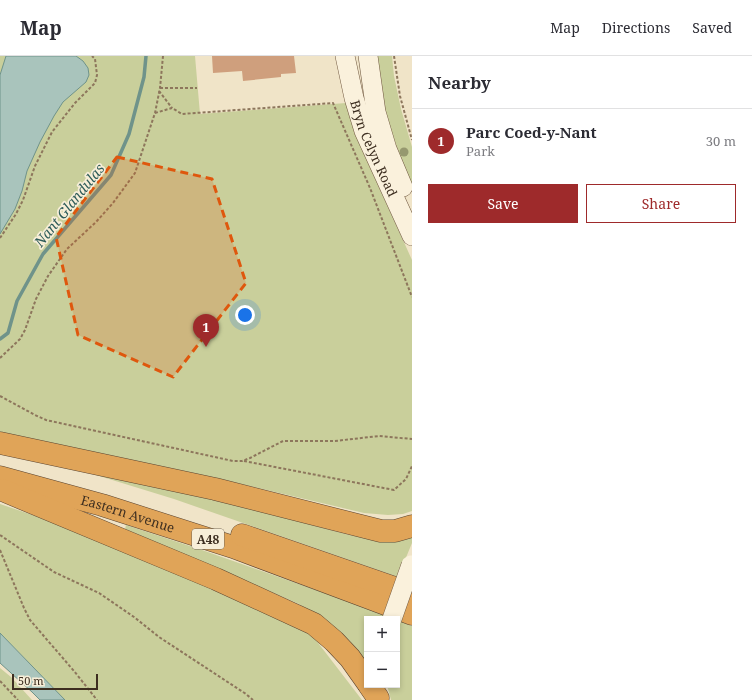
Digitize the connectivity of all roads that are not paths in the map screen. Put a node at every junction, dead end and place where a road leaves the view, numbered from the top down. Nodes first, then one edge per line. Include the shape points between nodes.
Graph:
1 (345, 56) edge
2 (368, 56) edge
3 (412, 207) edge
4 (412, 236) edge
5 (0, 443) edge
6 (0, 462) edge
7 (0, 477) edge
8 (0, 490) edge
9 (412, 526) edge
10 (412, 564) edge
11 (412, 594) edge
12 (412, 614) edge
13 (393, 616) edge
14 (374, 690) edge

1 - 4 street, Bryn Celyn Road via 364,130
2 - 3 street, Bryn Celyn Road via 373,96 382,134
5 - 9 highway via 215,489 381,530 395,531
6 - 11 highway, Eastern Avenue / A48 via 72,481 238,534
7 - 12 highway, Eastern Avenue / A48 via 102,505 226,544
8 - 14 highway via 216,579 314,624 350,658
10 - 13 street, bridge

